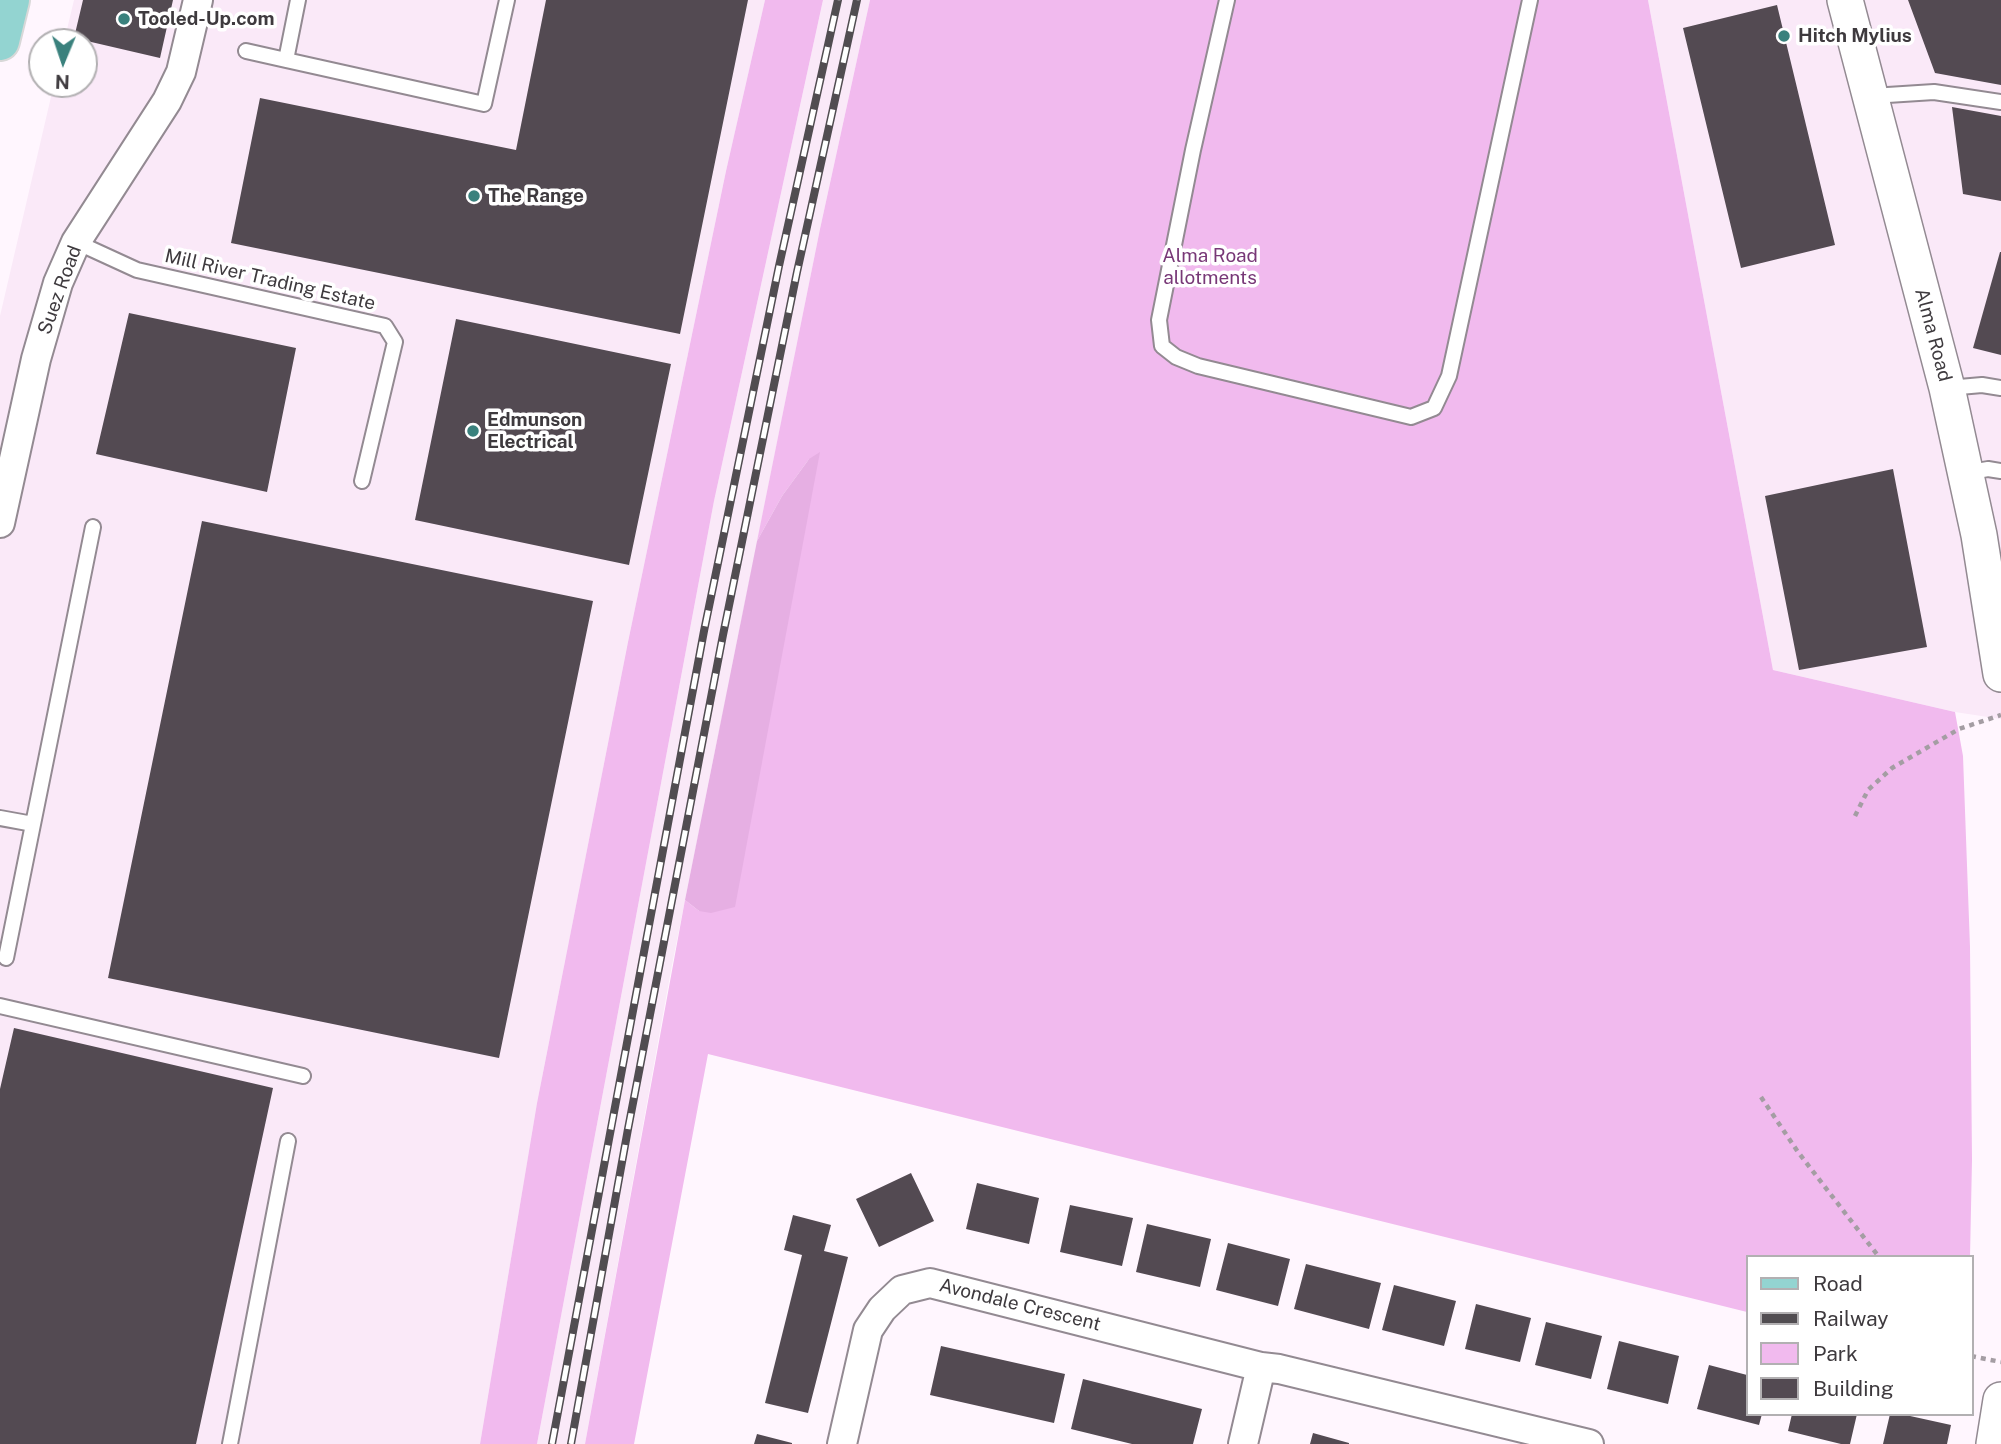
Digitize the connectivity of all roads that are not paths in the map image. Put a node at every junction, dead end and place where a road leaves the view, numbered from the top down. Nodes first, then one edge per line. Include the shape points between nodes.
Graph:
1 (10, 0) edge
2 (198, 0) edge
3 (298, 0) edge
4 (507, 0) edge
5 (1227, 0) edge
6 (1530, 0) edge
7 (1845, 0) edge
8 (0, 41) edge
9 (246, 51) dead end
10 (286, 60) junction
11 (1870, 96) junction
12 (2001, 102) edge
13 (75, 242) junction
14 (1947, 388) junction
15 (2001, 388) edge
16 (2001, 471) edge
17 (1965, 473) junction
18 (362, 481) dead end
19 (0, 523) edge
20 (93, 527) dead end
21 (2001, 674) edge
22 (0, 818) edge
23 (33, 824) junction
24 (6, 958) dead end
25 (0, 1006) edge
26 (303, 1076) dead end
27 (288, 1141) dead end
28 (1261, 1367) junction
29 (2001, 1400) edge
30 (230, 1444) edge
31 (842, 1444) edge
32 (1243, 1444) edge
33 (1589, 1444) edge
34 (1994, 1444) edge

1 - 8 main road
2 - 13 street, Suez Road via 181,72 167,101
3 - 10 lane
4 - 10 lane via 484,104
5 - 6 lane via 1159,320 1162,346 1198,366 1411,417 1434,408 1448,376
7 - 11 street, Alma Road
9 - 10 lane
11 - 12 lane via 1934,92
11 - 14 street, Alma Road
13 - 18 lane, Mill River Trading Estate via 137,270 385,327 395,342
13 - 19 street, Suez Road via 36,359
14 - 15 lane
14 - 17 street, Alma Road
16 - 17 lane
17 - 21 street, Alma Road via 1987,534
20 - 23 lane
22 - 23 lane
23 - 24 lane
25 - 26 lane
27 - 30 lane
28 - 31 street, Avondale Crescent via 930,1283 902,1290 868,1330
28 - 32 street
28 - 33 street, Avondale Crescent
29 - 34 street

